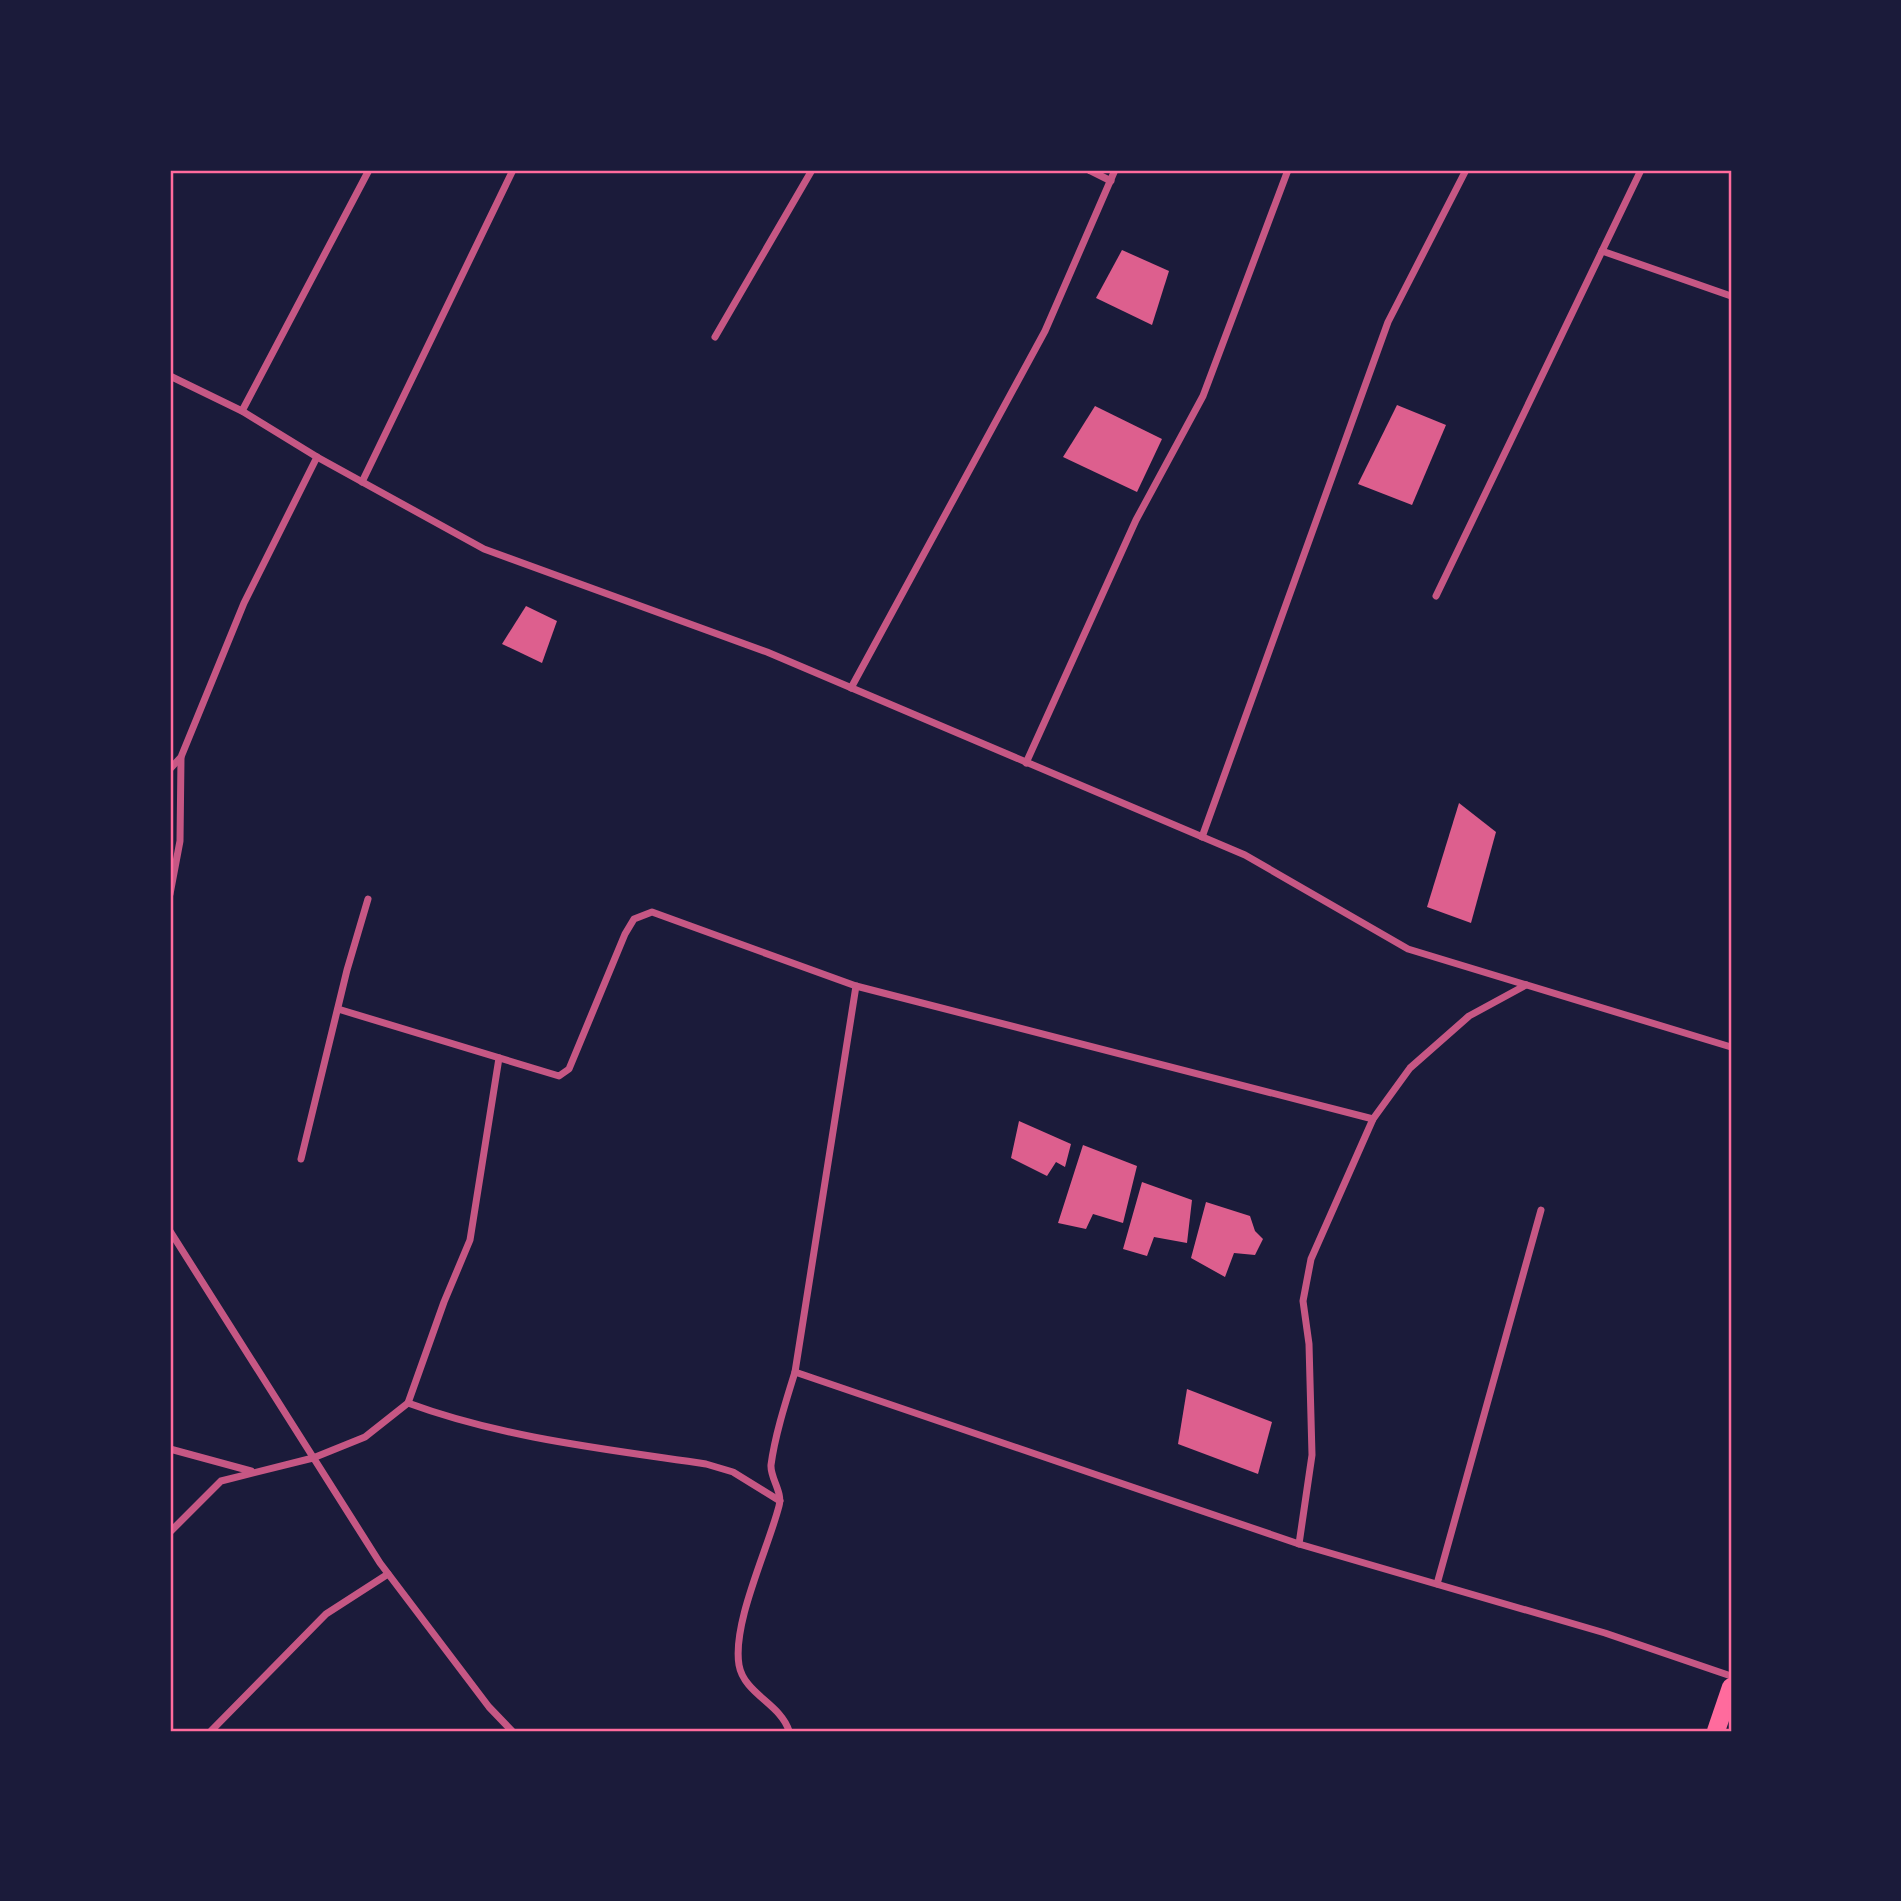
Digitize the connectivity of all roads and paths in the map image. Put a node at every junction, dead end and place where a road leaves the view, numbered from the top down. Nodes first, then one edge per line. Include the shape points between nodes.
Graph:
1 (369, 170) edge
2 (513, 170) edge
3 (812, 170) edge
4 (1089, 170) edge
5 (1115, 170) edge
6 (1288, 170) edge
7 (1466, 170) edge
8 (1641, 170) edge
9 (1111, 181) junction
10 (1602, 251) junction
11 (1731, 296) edge
12 (715, 337) dead end
13 (170, 376) edge
14 (242, 411) junction
15 (317, 457) junction
16 (362, 482) junction
17 (1436, 596) dead end
18 (851, 688) junction
19 (181, 757) junction
20 (1026, 763) junction
21 (170, 769) edge
22 (1202, 837) junction
23 (170, 894) edge
24 (368, 900) dead end
25 (1526, 985) junction
26 (856, 986) junction
27 (338, 1009) junction
28 (1731, 1047) edge
29 (499, 1058) junction
30 (1373, 1119) junction
31 (301, 1159) dead end
32 (1541, 1210) dead end
33 (170, 1231) edge
34 (795, 1372) junction
35 (408, 1403) junction
36 (170, 1449) edge
37 (313, 1458) junction
38 (251, 1471) junction
39 (780, 1502) junction
40 (170, 1532) edge
41 (1299, 1544) junction
42 (388, 1574) junction
43 (1437, 1584) junction
44 (1731, 1676) edge
45 (1731, 1687) edge
46 (211, 1731) edge
47 (512, 1731) edge
48 (789, 1731) edge
49 (1716, 1731) edge

1 - 14 street
2 - 16 street
3 - 12 street
4 - 9 street
5 - 9 street
6 - 20 street via 1203,396 1136,520
7 - 22 street via 1388,322
8 - 10 street
9 - 18 street via 1045,331
10 - 11 street
10 - 17 street
13 - 14 street
14 - 15 street
15 - 16 street
15 - 19 street via 244,603
16 - 18 street via 484,549 767,652
18 - 20 street
19 - 21 street
19 - 23 street via 180,841
20 - 22 street
22 - 25 street via 1245,855 1408,949
24 - 27 street
25 - 28 street
25 - 30 street via 1459,1025 1410,1068
26 - 29 street via 652,912 634,919 625,934 565,1074
26 - 30 street
26 - 34 street
27 - 29 street
27 - 31 street
29 - 35 street via 470,1240
30 - 41 street via 1311,1259 1303,1301 1312,1455
32 - 43 street
33 - 37 street
34 - 39 street via 771,1466
34 - 41 street
35 - 37 street via 365,1437
35 - 39 street via 505,1432 706,1464 733,1472
36 - 38 street
37 - 38 street
37 - 42 street
38 - 40 street via 221,1480
39 - 48 street via 740,1633 739,1666 750,1687 785,1718
41 - 43 street
42 - 46 street via 326,1614
42 - 47 street
43 - 44 street
45 - 49 main road

